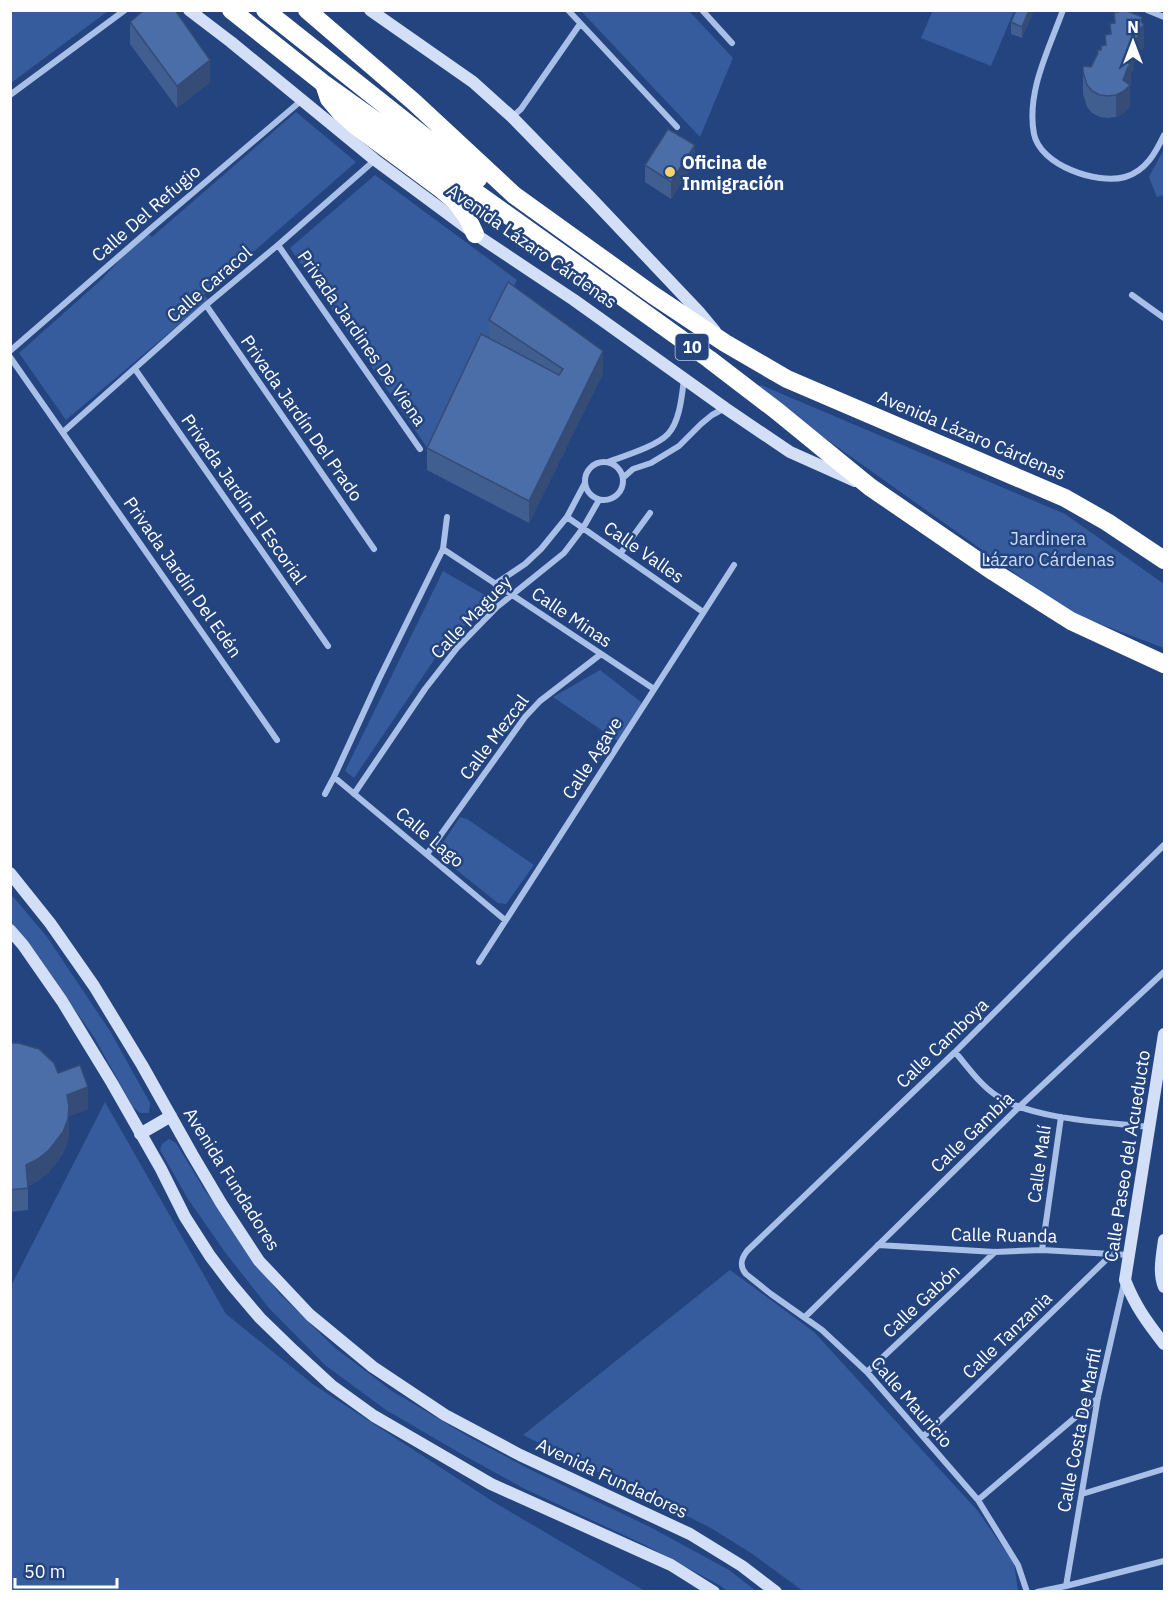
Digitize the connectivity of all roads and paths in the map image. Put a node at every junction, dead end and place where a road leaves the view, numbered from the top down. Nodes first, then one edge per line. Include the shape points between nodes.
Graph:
1 (125, 10) edge
2 (189, 10) edge
3 (231, 10) edge
4 (265, 10) edge
5 (307, 10) edge
6 (369, 10) edge
7 (568, 10) edge
8 (702, 10) edge
9 (1063, 10) edge
10 (1147, 10) edge
11 (1164, 18) edge
12 (580, 24) junction
13 (732, 43) dead end
14 (324, 83) junction
15 (10, 95) edge
16 (302, 99) junction
17 (512, 117) junction
18 (677, 127) dead end
19 (1164, 135) edge
20 (375, 160) junction
21 (527, 228) junction
22 (475, 234) junction
23 (278, 245) junction
24 (1132, 295) dead end
25 (206, 305) junction
26 (1164, 318) edge
27 (725, 343) junction
28 (10, 351) edge
29 (10, 357) edge
30 (135, 369) junction
31 (684, 378) junction
32 (724, 408) junction
33 (63, 432) junction
34 (668, 434) junction
35 (679, 446) junction
36 (420, 449) dead end
37 (608, 462) junction
38 (624, 477) junction
39 (585, 483) junction
40 (870, 487) junction
41 (599, 500) junction
42 (650, 513) dead end
43 (447, 517) dead end
44 (567, 517) junction
45 (583, 528) junction
46 (374, 549) dead end
47 (443, 549) junction
48 (620, 554) junction
49 (1164, 560) edge
50 (734, 565) dead end
51 (495, 584) junction
52 (512, 595) junction
53 (704, 612) junction
54 (328, 646) dead end
55 (602, 654) junction
56 (1164, 664) edge
57 (654, 689) junction
58 (276, 740) dead end
59 (334, 777) junction
60 (324, 794) dead end
61 (354, 794) junction
62 (1164, 845) edge
63 (427, 854) junction
64 (10, 873) edge
65 (506, 920) junction
66 (10, 930) edge
67 (479, 962) dead end
68 (1164, 972) edge
69 (1164, 1034) edge
70 (955, 1052) junction
71 (1019, 1107) junction
72 (171, 1116) junction
73 (1061, 1117) junction
74 (1150, 1127) junction
75 (140, 1134) junction
76 (1164, 1240) edge
77 (878, 1245) junction
78 (1042, 1250) junction
79 (996, 1252) junction
80 (1112, 1254) junction
81 (1130, 1255) junction
82 (741, 1263) joint
83 (1125, 1280) junction
84 (1164, 1287) edge
85 (806, 1317) junction
86 (1164, 1344) edge
87 (867, 1372) junction
88 (1098, 1398) junction
89 (924, 1436) junction
90 (1164, 1469) edge
91 (1082, 1494) junction
92 (978, 1500) junction
93 (1164, 1561) edge
94 (1066, 1586) junction
95 (714, 1592) edge
96 (776, 1592) edge
97 (1027, 1592) edge
98 (1037, 1592) edge

1 - 15 street
2 - 16 main road, Avenida Lázaro Cárdenas
3 - 14 highway, Avenida Lázaro Cárdenas / 10
4 - 21 highway via 485,185
5 - 27 highway, Avenida Lázaro Cárdenas / 10 via 514,195
6 - 17 main road, Avenida Lázaro Cárdenas via 473,82
7 - 12 street
8 - 13 street
9 - 19 street via 1034,89 1034,136 1041,151 1067,170 1103,179 1125,177 1146,166
10 - 11 street
12 - 17 street
12 - 18 street
14 - 21 highway, Avenida Lázaro Cárdenas / 10
14 - 22 highway via 329,99 341,113 456,202
16 - 20 main road, Avenida Lázaro Cárdenas
16 - 28 street, Calle Del Refugio
17 - 27 main road, Avenida Lázaro Cárdenas
20 - 22 main road, Avenida Lázaro Cárdenas
20 - 23 street, Calle Caracol
21 - 40 highway, Avenida Lázaro Cárdenas / 10 via 709,359
22 - 31 main road, Avenida Lázaro Cárdenas
23 - 25 street, Calle Caracol
23 - 36 street, Privada Jardines De Viena
24 - 26 street
25 - 30 street, Calle Caracol
25 - 46 street, Privada Jardín Del Prado
27 - 49 highway, Avenida Lázaro Cárdenas / 10 via 787,379 1065,498
29 - 33 street, Privada Jardín Del Edén
30 - 33 street, Calle Caracol
30 - 54 street, Privada Jardín El Escorial
31 - 32 main road, Avenida Lázaro Cárdenas
31 - 34 street via 680,408
32 - 35 street
32 - 40 main road, Avenida Lázaro Cárdenas via 790,452
33 - 58 street, Privada Jardín Del Edén
34 - 35 street
34 - 37 street
35 - 38 street
37 - 38 street via 618,467
37 - 39 street via 596,464 587,472
38 - 41 street via 618,496
39 - 41 street via 589,494
39 - 44 street, Calle Maguey
40 - 56 highway, Avenida Lázaro Cárdenas / 10 via 1071,621
41 - 45 street, Calle Maguey
42 - 48 street
43 - 47 street
44 - 45 street, Calle Valles
44 - 51 street, Calle Maguey via 525,564
45 - 48 street, Calle Valles
45 - 52 street, Calle Maguey via 564,553
47 - 51 street, Calle Minas
47 - 59 street
48 - 53 street, Calle Valles
50 - 53 street, Calle Agave
51 - 52 street, Calle Minas
52 - 55 street, Calle Minas
52 - 61 street, Calle Maguey via 457,648
53 - 57 street, Calle Agave
55 - 57 street, Calle Minas
55 - 63 street, Calle Mezcal via 532,709
57 - 65 street, Calle Agave
59 - 60 street
59 - 61 street, Calle Lago
61 - 63 street, Calle Lago
62 - 70 street, Calle Camboya
63 - 65 street, Calle Lago
64 - 72 main road, Avenida Fundadores via 94,986
65 - 67 street, Calle Agave
66 - 75 main road via 62,1001
68 - 71 street, Calle Gambia
69 - 74 main road, Calle Paseo del Acueducto
70 - 71 street via 996,1096
70 - 82 street, Calle Camboya via 747,1251
71 - 73 street
71 - 77 street, Calle Gambia
72 - 75 main road
72 - 96 main road, Avenida Fundadores via 259,1261 310,1316 373,1367 445,1414 520,1455 690,1534
73 - 74 street
73 - 78 street, Calle Malí
74 - 81 main road, Calle Paseo del Acueducto
75 - 95 main road via 210,1256 260,1318 331,1385 374,1416 491,1484 670,1565
76 - 84 main road
77 - 79 street, Calle Ruanda
77 - 85 street, Calle Gambia
78 - 79 street, Calle Ruanda
78 - 80 street, Calle Ruanda
79 - 87 street, Calle Gabón
80 - 81 street, Calle Ruanda
80 - 89 street, Calle Tanzania
81 - 83 main road, Calle Paseo del Acueducto
82 - 85 street, Calle Mauricio via 746,1274
83 - 86 main road, Calle Paseo del Acueducto via 1133,1300
83 - 88 street, Calle Costa De Marfil
85 - 87 street, Calle Mauricio
87 - 89 street, Calle Mauricio
88 - 91 street, Calle Costa De Marfil
88 - 92 street
89 - 92 street, Calle Mauricio
90 - 91 street
91 - 94 street, Calle Costa De Marfil
92 - 97 street, Calle Mauricio via 1018,1565
93 - 94 street
94 - 98 street

